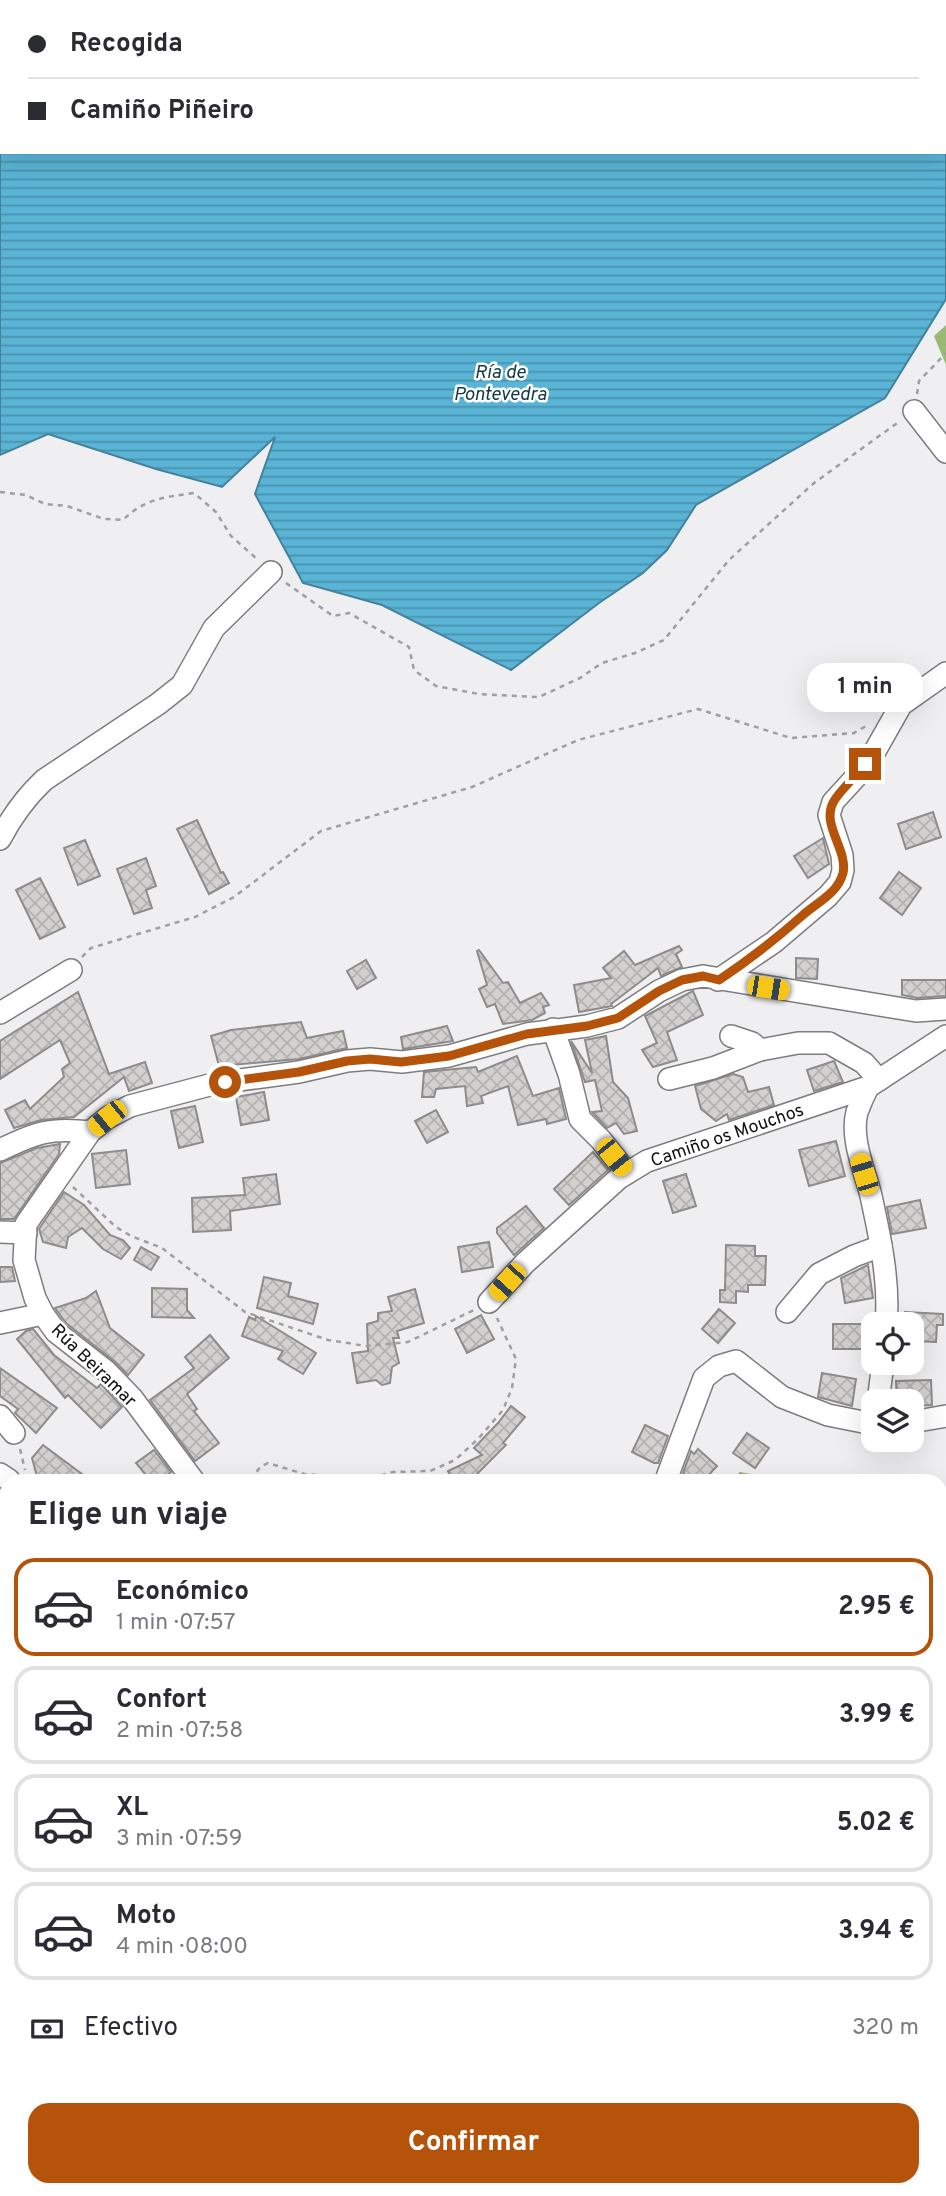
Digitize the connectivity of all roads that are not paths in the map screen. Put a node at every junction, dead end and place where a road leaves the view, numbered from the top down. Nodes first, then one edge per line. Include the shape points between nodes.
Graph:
1 (914, 411) road end
2 (946, 452) edge
3 (271, 572) road end
4 (946, 673) edge
5 (0, 839) edge
6 (71, 970) road end
7 (719, 980) junction
8 (946, 1009) edge
9 (0, 1013) edge
10 (553, 1029) junction
11 (731, 1036) dead end
12 (946, 1036) edge
13 (760, 1050) junction
14 (668, 1079) dead end
15 (873, 1084) junction
16 (90, 1132) junction
17 (0, 1150) edge
18 (627, 1173) junction
19 (0, 1232) edge
20 (26, 1233) junction
21 (881, 1247) junction
22 (489, 1302) road end
23 (787, 1312) dead end
24 (887, 1312) edge
25 (43, 1314) junction
26 (0, 1324) edge
27 (0, 1416) edge
28 (946, 1416) edge
29 (924, 1420) edge
30 (861, 1422) edge
31 (14, 1433) road end
32 (189, 1474) edge
33 (668, 1474) edge

1 - 2 street
3 - 5 street via 214,628 182,685 44,780 11,818
4 - 7 street via 901,705 875,751 833,802 829,815 842,855 839,882 774,942
6 - 9 street
7 - 8 street, Rúa Beiramar via 916,1011
7 - 10 street, Rúa Beiramar via 703,976 682,980 618,1018
10 - 16 street, Rúa Beiramar via 449,1056 401,1062 347,1061 218,1083 130,1106
10 - 18 street via 580,1119
11 - 13 street
12 - 15 street, Camiño os Mouchos
13 - 14 street
13 - 15 street via 830,1043 864,1063
15 - 18 street, Camiño os Mouchos via 647,1161
15 - 21 street via 857,1114 858,1155
16 - 17 street via 63,1129 32,1134
16 - 20 street, Rúa Beiramar via 26,1224
18 - 22 street, Camiño os Mouchos via 525,1263
19 - 20 street
20 - 25 street, Rúa Beiramar via 24,1260
21 - 23 street via 819,1274
21 - 24 street
25 - 26 street
25 - 32 street, Rúa Beiramar via 56,1332 132,1398
27 - 31 street
28 - 29 street
30 - 33 street via 828,1415 782,1396 736,1361 719,1366 704,1378

